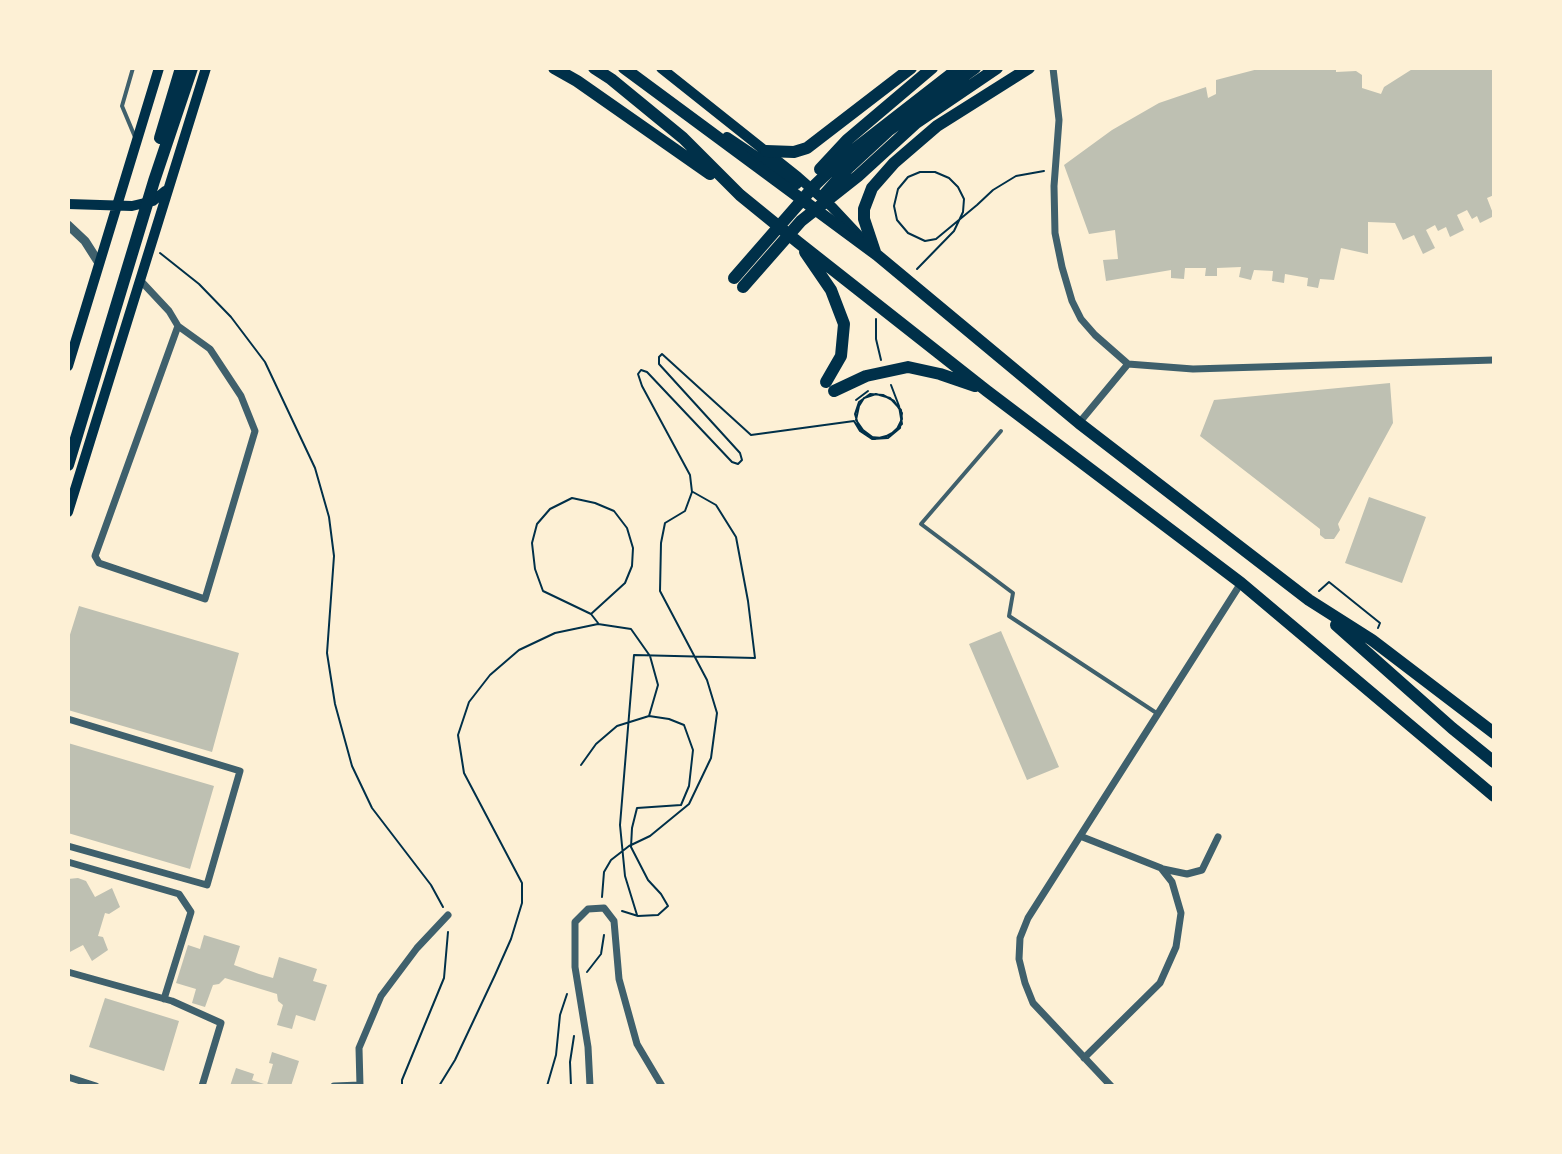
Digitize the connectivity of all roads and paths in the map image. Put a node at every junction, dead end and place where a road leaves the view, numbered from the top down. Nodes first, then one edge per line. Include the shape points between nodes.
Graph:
1 (133, 68) edge
2 (159, 68) edge
3 (181, 68) edge
4 (192, 68) edge
5 (206, 68) edge
6 (554, 68) edge
7 (594, 68) edge
8 (624, 68) edge
9 (661, 68) edge
10 (911, 68) edge
11 (932, 68) edge
12 (946, 68) edge
13 (959, 68) edge
14 (975, 68) edge
15 (997, 68) edge
16 (1029, 68) edge
17 (1053, 68) edge
18 (657, 91) junction
19 (858, 138) junction
20 (137, 140) junction
21 (807, 148) junction
22 (766, 151) junction
23 (894, 163) junction
24 (1056, 169) junction
25 (169, 186) junction
26 (740, 195) junction
27 (68, 204) edge
28 (116, 206) junction
29 (832, 207) junction
30 (801, 221) junction
31 (68, 225) edge
32 (799, 243) junction
33 (150, 247) junction
34 (877, 255) junction
35 (760, 258) junction
36 (99, 263) junction
37 (917, 269) dead end
38 (140, 280) junction
39 (738, 282) dead end
40 (880, 310) dead end
41 (178, 326) junction
42 (1494, 360) edge
43 (1128, 364) junction
44 (68, 366) edge
45 (884, 367) dead end
46 (889, 378) dead end
47 (987, 391) junction
48 (1079, 423) junction
49 (1001, 431) dead end
50 (68, 439) edge
51 (68, 465) edge
52 (692, 492) junction
53 (68, 512) edge
54 (1329, 582) dead end
55 (1241, 583) junction
56 (1309, 600) junction
57 (591, 614) junction
58 (1380, 623) dead end
59 (598, 624) junction
60 (650, 656) junction
61 (1158, 714) junction
62 (649, 716) junction
63 (68, 719) edge
64 (628, 723) junction
65 (1492, 728) edge
66 (1494, 762) edge
67 (581, 765) dead end
68 (1494, 796) edge
69 (1080, 836) junction
70 (1218, 837) dead end
71 (68, 846) edge
72 (68, 862) edge
73 (1161, 868) junction
74 (603, 899) dead end
75 (609, 914) junction
76 (448, 915) junction
77 (638, 916) junction
78 (605, 929) dead end
79 (68, 972) edge
80 (580, 979) dead end
81 (572, 988) dead end
82 (164, 999) junction
83 (576, 1024) dead end
84 (1084, 1058) junction
85 (68, 1077) edge
86 (360, 1085) edge
87 (96, 1086) edge
88 (202, 1086) edge
89 (334, 1086) edge
90 (402, 1086) edge
91 (439, 1086) edge
92 (547, 1086) edge
93 (571, 1086) edge
94 (590, 1086) edge
95 (662, 1086) edge
96 (1111, 1086) edge

1 - 20 lane via 122,106
2 - 20 main road
3 - 50 main road
4 - 51 main road
5 - 25 main road
6 - 26 main road
7 - 26 main road via 683,138
8 - 18 main road
9 - 22 main road
10 - 21 main road
11 - 35 main road via 847,140 799,193
12 - 19 main road
13 - 35 main road via 842,159 816,184
14 - 30 main road via 888,131
15 - 30 main road via 916,123
16 - 23 main road via 937,126
17 - 24 street via 1059,120
18 - 29 main road
18 - 34 main road
19 - 21 main road via 833,148
19 - 23 main road via 854,152 867,164
20 - 28 main road
21 - 22 main road
22 - 29 main road
23 - 34 main road via 872,188 864,209
24 - 37 path via 1016,176 993,190 936,239 925,241 897,220 898,189 908,177 935,172 949,178 964,199 963,212 954,231
24 - 43 street via 1055,233 1072,301 1095,335
25 - 28 main road via 153,201
25 - 33 main road
26 - 32 main road
27 - 28 main road
28 - 36 main road
29 - 34 main road
30 - 35 main road
31 - 36 street
32 - 47 main road
32 - 47 main road via 831,290 844,324 841,356 830,386 908,367
33 - 38 main road
33 - 76 path via 199,284 265,362 315,468 334,556 327,653 352,766 372,808
34 - 48 main road
35 - 39 main road
36 - 44 main road
38 - 41 street
38 - 53 main road
40 - 45 path via 876,339
41 - 41 street via 210,349 241,396 255,431 205,599 99,563 95,556
42 - 43 street via 1193,369
43 - 48 street
46 - 52 path via 899,406 900,415 902,424 896,429 890,435 875,439 863,430 856,420 859,406 864,398 876,394 890,398 896,404 901,410 902,419 896,431 883,438 870,437 859,428 855,414 859,402 870,394 883,395 894,401 902,413 900,428 888,438 872,439 860,431 854,421 751,435 662,354 659,364 742,460 732,462 641,370 642,386 690,475
47 - 55 main road
48 - 56 main road
49 - 61 lane via 921,524 1013,593 1009,616
52 - 60 path via 716,505 736,537 755,658
52 - 74 path via 685,511 665,523 660,591 707,680 717,713 711,758 689,804 611,860
54 - 58 path
55 - 61 street
55 - 68 main road
56 - 65 main road
56 - 66 main road
57 - 57 path via 625,583 633,548 614,511 572,498 550,509 537,524 532,543 535,569 543,591
57 - 59 path
59 - 60 path via 631,629
59 - 91 path via 555,633 519,650 469,702 458,735 464,773 522,883 522,903 495,975
60 - 62 path via 658,685
60 - 64 path via 634,655
61 - 69 street
62 - 64 path
62 - 77 path via 684,725 693,750 681,805 637,808 631,847 668,906 658,915
63 - 71 street via 240,771 207,885
64 - 67 path via 596,744
64 - 77 path via 620,825 625,876
69 - 73 street
69 - 84 street via 1028,918 1019,959 1033,1003
70 - 73 street via 1202,870 1187,874
72 - 82 street via 179,894 191,912
73 - 84 street via 1172,882 1181,913 1176,947 1160,983
75 - 77 path
75 - 94 street via 604,908 588,909 575,922 575,967
75 - 95 street via 637,1044
76 - 86 street via 381,996 359,1048
76 - 90 path via 444,978
78 - 80 path via 601,954
79 - 82 street
81 - 92 path via 560,1015
82 - 88 street via 221,1023
83 - 93 path
84 - 96 street
85 - 87 street
86 - 89 street

